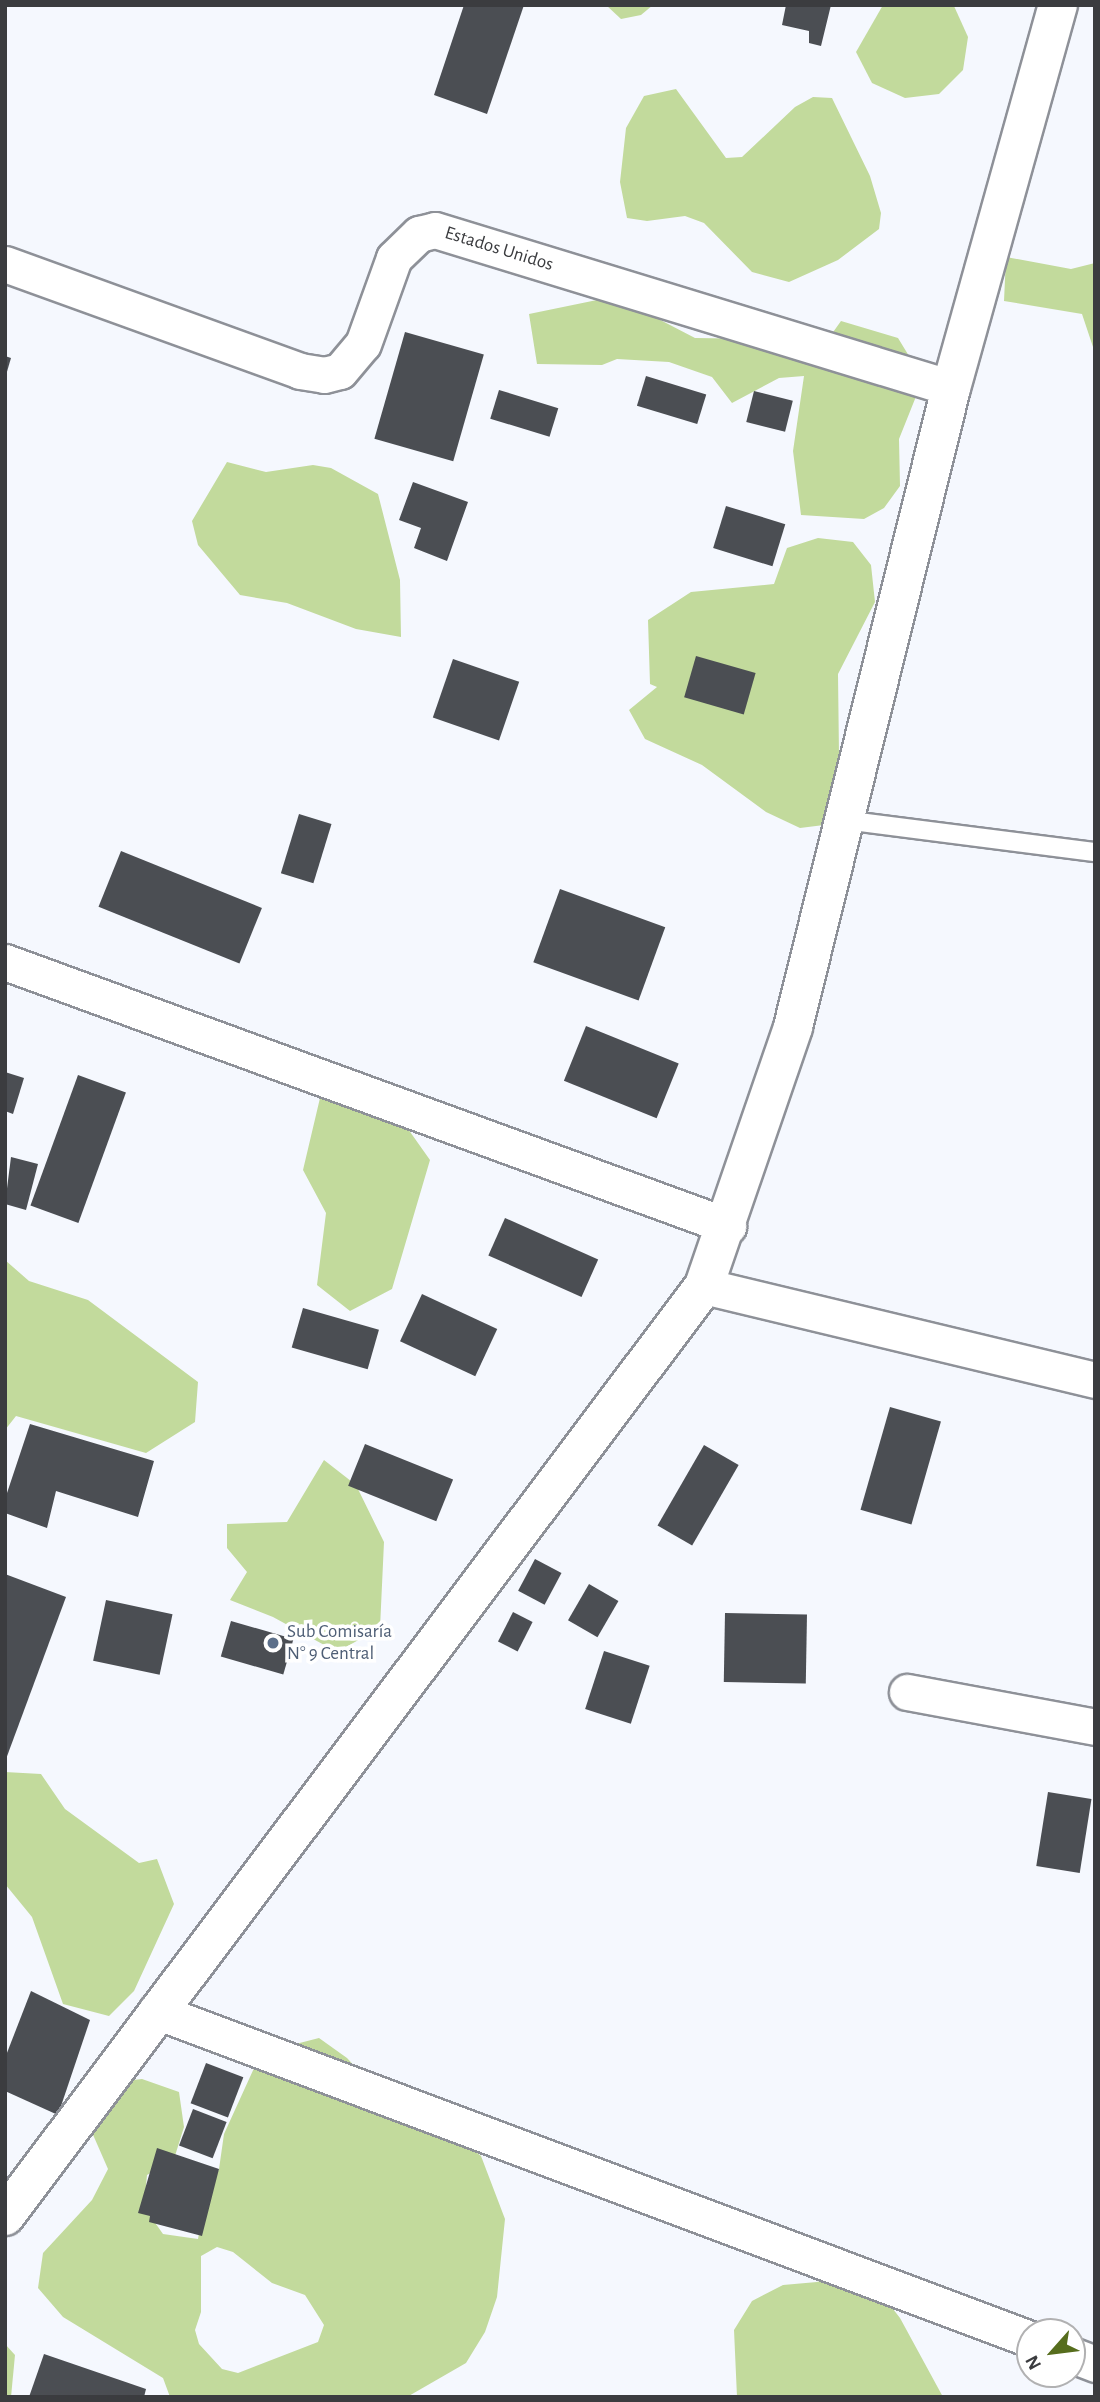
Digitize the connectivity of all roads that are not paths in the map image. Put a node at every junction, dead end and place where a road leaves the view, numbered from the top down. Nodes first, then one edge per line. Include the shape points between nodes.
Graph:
1 (1058, 5) edge
2 (5, 264) edge
3 (951, 388) junction
4 (844, 820) junction
5 (1095, 852) edge
6 (5, 962) edge
7 (728, 1226) junction
8 (704, 1286) junction
9 (1095, 1380) edge
10 (907, 1692) dead end
11 (1095, 1727) edge
12 (156, 2011) junction
13 (5, 2217) edge
14 (1016, 2334) edge

1 - 3 street
2 - 3 street, Estados Unidos via 300,371 324,375 340,370 363,344 394,258 419,234 435,230
3 - 4 street
4 - 5 lane
4 - 7 street via 793,1027
6 - 7 street
7 - 8 street
8 - 9 street
8 - 12 street
10 - 11 street
12 - 13 street
12 - 14 street

